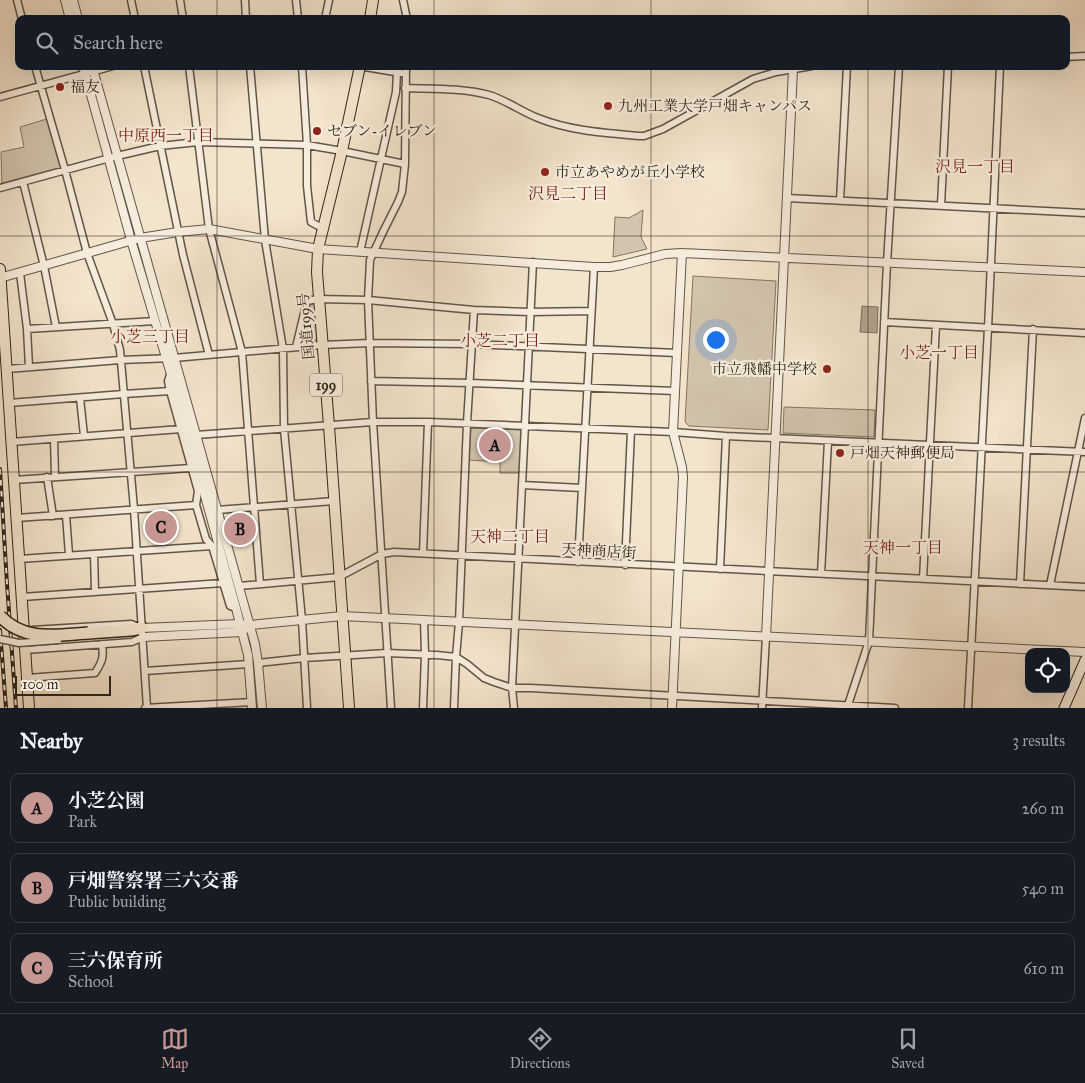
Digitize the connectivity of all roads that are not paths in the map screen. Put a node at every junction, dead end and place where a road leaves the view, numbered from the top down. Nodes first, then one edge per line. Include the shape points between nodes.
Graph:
1 (17, 0) edge
2 (65, 0) edge
3 (73, 0) edge
4 (131, 0) edge
5 (180, 0) edge
6 (245, 0) edge
7 (296, 0) edge
8 (329, 0) edge
9 (374, 0) edge
10 (404, 0) edge
11 (21, 15) edge
12 (69, 15) edge
13 (77, 15) edge
14 (134, 15) edge
15 (182, 15) edge
16 (246, 15) edge
17 (298, 15) edge
18 (326, 15) edge
19 (371, 15) edge
20 (406, 15) edge
21 (1085, 56) edge
22 (1070, 57) edge
23 (36, 70) edge
24 (89, 70) edge
25 (145, 70) edge
26 (189, 70) edge
27 (250, 70) edge
28 (302, 70) edge
29 (359, 70) edge
30 (385, 70) edge
31 (405, 70) edge
32 (787, 70) edge
33 (793, 70) edge
34 (846, 70) edge
35 (899, 70) edge
36 (948, 70) edge
37 (1000, 70) edge
38 (397, 72) junction
39 (40, 86) junction
40 (405, 88) junction
41 (0, 97) edge
42 (198, 142) junction
43 (257, 143) junction
44 (307, 145) junction
45 (160, 146) junction
46 (342, 151) junction
47 (113, 156) junction
48 (380, 159) junction
49 (405, 164) junction
50 (65, 170) junction
51 (24, 182) junction
52 (0, 188) edge
53 (787, 198) junction
54 (840, 201) junction
55 (891, 202) junction
56 (941, 205) junction
57 (993, 208) junction
58 (1085, 213) edge
59 (324, 228) junction
60 (209, 229) junction
61 (178, 232) junction
62 (140, 238) junction
63 (131, 240) junction
64 (265, 240) junction
65 (318, 249) junction
66 (360, 252) junction
67 (87, 253) junction
68 (373, 253) junction
69 (682, 253) junction
70 (784, 258) junction
71 (533, 262) junction
72 (887, 263) junction
73 (44, 266) junction
74 (594, 267) junction
75 (991, 267) junction
76 (0, 269) edge
77 (1085, 272) edge
78 (20, 273) junction
79 (0, 278) edge
80 (318, 299) junction
81 (368, 300) junction
82 (474, 310) junction
83 (591, 311) junction
84 (530, 312) junction
85 (156, 321) junction
86 (884, 322) junction
87 (114, 324) junction
88 (936, 325) junction
89 (56, 328) junction
90 (988, 328) junction
91 (27, 329) junction
92 (1033, 329) junction
93 (1085, 333) edge
94 (370, 343) junction
95 (472, 344) junction
96 (322, 345) junction
97 (528, 346) junction
98 (296, 347) junction
99 (283, 349) junction
100 (589, 349) junction
101 (242, 352) junction
102 (677, 353) junction
103 (209, 355) junction
104 (170, 358) junction
105 (120, 360) junction
106 (30, 367) junction
107 (7, 369) junction
108 (171, 372) junction
109 (371, 381) junction
110 (470, 383) junction
111 (526, 385) junction
112 (587, 388) junction
113 (170, 391) junction
114 (675, 391) junction
115 (124, 394) junction
116 (80, 398) junction
117 (9, 403) junction
118 (1085, 418) edge
119 (373, 422) junction
120 (428, 422) junction
121 (467, 423) junction
122 (329, 426) junction
123 (525, 426) junction
124 (585, 428) junction
125 (180, 429) junction
126 (284, 429) junction
127 (248, 431) junction
128 (631, 431) junction
129 (673, 432) junction
130 (127, 433) junction
131 (196, 435) junction
132 (84, 436) junction
133 (726, 436) junction
134 (54, 438) junction
135 (776, 438) junction
136 (828, 440) junction
137 (12, 442) junction
138 (878, 443) junction
139 (930, 445) junction
140 (981, 448) junction
141 (1027, 449) junction
142 (1082, 452) edge
143 (191, 468) junction
144 (131, 471) junction
145 (55, 476) junction
146 (47, 477) junction
147 (14, 480) junction
148 (522, 485) junction
149 (582, 488) junction
150 (334, 501) junction
151 (291, 504) junction
152 (196, 505) junction
153 (254, 507) junction
154 (134, 509) junction
155 (216, 510) junction
156 (66, 515) junction
157 (53, 516) junction
158 (17, 518) junction
159 (212, 546) junction
160 (137, 550) junction
161 (423, 553) junction
162 (94, 554) junction
163 (382, 554) junction
164 (68, 556) junction
165 (462, 556) junction
166 (19, 559) junction
167 (518, 559) junction
168 (578, 562) junction
169 (625, 565) junction
170 (679, 567) junction
171 (720, 569) junction
172 (769, 572) junction
173 (821, 574) junction
174 (340, 577) junction
175 (873, 577) junction
176 (922, 579) junction
177 (298, 581) junction
178 (975, 582) junction
179 (223, 583) junction
180 (260, 584) junction
181 (1020, 584) junction
182 (1050, 585) junction
183 (239, 586) junction
184 (1085, 587) edge
185 (140, 588) junction
186 (95, 591) junction
187 (22, 597) junction
188 (236, 608) junction
189 (0, 616) edge
190 (342, 616) junction
191 (385, 618) junction
192 (302, 620) junction
193 (424, 620) junction
194 (459, 622) junction
195 (240, 624) junction
196 (514, 624) junction
197 (250, 625) junction
198 (24, 630) junction
199 (143, 632) junction
200 (242, 632) junction
201 (676, 632) junction
202 (89, 636) junction
203 (766, 637) junction
204 (0, 639) edge
205 (869, 641) junction
206 (102, 644) junction
207 (971, 647) junction
208 (25, 650) junction
209 (1085, 652) edge
210 (388, 653) junction
211 (425, 654) junction
212 (346, 656) junction
213 (304, 658) junction
214 (456, 658) junction
215 (1085, 660) edge
216 (258, 663) junction
217 (249, 664) junction
218 (145, 671) junction
219 (27, 678) junction
220 (512, 688) junction
221 (673, 696) junction
222 (763, 700) junction
223 (252, 705) edge
224 (847, 707) edge
225 (29, 708) edge
226 (146, 708) edge
227 (262, 708) edge
228 (307, 708) edge
229 (349, 708) edge
230 (391, 708) edge
231 (423, 708) edge
232 (454, 708) edge
233 (514, 708) edge
234 (672, 708) edge
235 (762, 708) edge
236 (895, 708) edge
237 (968, 708) edge
238 (1064, 708) edge

1 - 11 street
2 - 12 street
3 - 13 street
4 - 14 street
5 - 15 street
6 - 16 street
7 - 17 street
8 - 18 street
9 - 19 highway
10 - 20 street
21 - 22 street
23 - 39 street
24 - 39 street
24 - 47 street
25 - 45 street
26 - 42 street
27 - 43 street
28 - 44 street
29 - 46 highway, 国道199号 / 199
30 - 38 street
31 - 38 street
31 - 40 street
32 - 40 street via 753,79 644,136 593,132 566,126 474,92
33 - 53 street
34 - 54 street
35 - 55 street
36 - 56 street
37 - 57 street
38 - 48 street via 396,92
39 - 41 street
39 - 50 street
40 - 49 street
42 - 43 street
42 - 45 street
42 - 60 street
43 - 44 street
43 - 64 street
44 - 46 street
44 - 59 street via 311,222
45 - 47 street
45 - 61 street
46 - 48 street
46 - 59 highway, 国道199号 / 199
47 - 50 street
47 - 62 street
47 - 63 street
48 - 49 street
48 - 66 street
49 - 68 street via 402,192
50 - 51 street
50 - 67 street
51 - 52 street
51 - 73 street
53 - 54 street
53 - 70 street
54 - 55 street
55 - 56 street
55 - 72 street
56 - 57 street
57 - 58 street
57 - 75 street
59 - 65 highway, 国道199号 / 199
60 - 61 street
60 - 64 street
60 - 101 street
61 - 62 street
61 - 103 street
62 - 63 street
62 - 104 street
63 - 67 street
63 - 85 street
64 - 65 street
64 - 99 street
65 - 66 street
65 - 80 highway, 国道199号 / 199
66 - 68 street
67 - 73 street
67 - 87 street
68 - 71 street
68 - 81 street
69 - 70 street
69 - 74 street
69 - 102 street
70 - 72 street
70 - 135 street
71 - 74 street
71 - 84 street
72 - 75 street
72 - 86 street
73 - 78 street
73 - 89 street
74 - 83 street
75 - 77 street
75 - 90 street
76 - 79 highway
78 - 79 street
78 - 91 street
79 - 107 highway
80 - 81 street
80 - 96 highway, 国道199号 / 199
80 - 98 street via 307,301
81 - 82 street
81 - 94 street
82 - 84 street
82 - 95 street
83 - 84 street
83 - 100 street
84 - 97 street
85 - 87 street
85 - 104 street
86 - 88 street
86 - 138 street
87 - 89 street
87 - 105 street
88 - 90 street
88 - 139 street
89 - 91 street
90 - 92 street
90 - 140 street
91 - 106 street
92 - 93 street
92 - 141 street
94 - 95 street
94 - 96 street
94 - 109 street
95 - 97 street
95 - 110 street
96 - 98 street
96 - 122 highway, 国道199号 / 199
97 - 100 street
97 - 111 street
98 - 99 street
99 - 101 street
99 - 126 street
100 - 102 street
100 - 112 street
101 - 103 street
101 - 127 street
102 - 114 street
103 - 104 street
104 - 105 street
104 - 108 street
104 - 131 street
105 - 106 street
105 - 115 street
106 - 107 street
107 - 117 highway
108 - 113 street via 168,381
108 - 188 street
109 - 110 street
109 - 119 street
110 - 111 street
110 - 121 street
111 - 112 street
111 - 123 street
112 - 114 street
112 - 124 street
113 - 115 street
113 - 125 street
114 - 129 street
115 - 116 street
115 - 130 street
116 - 117 street
116 - 132 street
117 - 137 highway
118 - 142 street
119 - 120 street
119 - 122 street
119 - 163 street
120 - 121 street
120 - 161 street
121 - 123 street
121 - 165 street
122 - 126 street
122 - 150 highway, 国道199号 / 199
123 - 124 street
123 - 148 street
124 - 128 street
124 - 149 street
125 - 130 street
125 - 143 street
126 - 127 street
126 - 151 street
127 - 131 street
127 - 153 street
128 - 129 street
128 - 169 street
129 - 133 street
129 - 170 street via 682,467
130 - 132 street
130 - 144 street
131 - 155 street
132 - 134 street
133 - 135 street
133 - 171 street
134 - 137 street
134 - 145 street
135 - 136 street
135 - 172 street
136 - 138 street
136 - 173 street
137 - 147 highway
138 - 139 street
138 - 175 street
139 - 140 street
139 - 176 street
140 - 141 street
140 - 178 street
141 - 142 street
141 - 181 street
142 - 182 street
143 - 144 street
143 - 152 street via 198,491
144 - 145 street
144 - 154 street
145 - 146 street
146 - 147 street
146 - 157 street
147 - 158 highway
148 - 149 street
148 - 167 street
149 - 168 street
150 - 151 street
150 - 174 highway, 国道199号 / 199
151 - 153 street
151 - 177 street
152 - 154 street
152 - 159 street via 206,538
153 - 155 street
153 - 180 street
154 - 156 street
154 - 160 street
155 - 183 street
156 - 157 street
156 - 164 street
157 - 158 street
158 - 166 highway
159 - 160 street
159 - 179 street
160 - 162 street
160 - 185 street
161 - 163 street, 天神商店街
161 - 165 street, 天神商店街
162 - 164 street
162 - 186 street
163 - 174 street
163 - 191 street
164 - 166 street
165 - 167 street, 天神商店街
165 - 194 street
166 - 187 highway
167 - 168 street, 天神商店街
167 - 196 street
168 - 169 street, 天神商店街
169 - 170 street, 天神商店街
170 - 171 street, 天神商店街
170 - 201 street
171 - 172 street, 天神商店街
172 - 173 street, 天神商店街
172 - 203 street
173 - 175 street, 天神商店街
174 - 177 street
174 - 190 highway, 国道199号 / 199
175 - 176 street, 天神商店街
175 - 205 street
176 - 178 street, 天神商店街
177 - 180 street
177 - 192 street
178 - 181 street, 天神商店街
178 - 207 street
179 - 185 street
179 - 188 street via 230,606
180 - 183 street
181 - 182 street, 天神商店街
182 - 184 street, 天神商店街
183 - 197 street
185 - 186 street
185 - 199 street
186 - 187 street
187 - 198 highway
188 - 195 street
189 - 202 highway, bridge via 12,627 29,634
190 - 191 street
190 - 192 street
190 - 212 highway, 国道199号 / 199
191 - 193 street
191 - 210 street
192 - 197 street
192 - 213 street
193 - 194 street
193 - 211 street
194 - 196 street
194 - 214 street
195 - 197 street
195 - 199 street
195 - 200 street
196 - 201 street
196 - 220 street
197 - 200 street
197 - 216 street
198 - 199 street via 130,624
198 - 208 highway
199 - 200 street
199 - 202 highway via 130,630
199 - 206 street via 132,642
199 - 218 street
200 - 217 street
201 - 203 street
201 - 221 street
202 - 204 street, bridge via 28,643
203 - 205 street
203 - 222 street
205 - 207 street
205 - 224 street
206 - 208 street
206 - 219 street via 102,661 95,673
207 - 209 street
207 - 237 street
208 - 219 highway
210 - 211 street
210 - 212 street
210 - 230 street
211 - 214 street
211 - 231 street
212 - 213 street
212 - 229 highway, 国道199号 / 199
213 - 216 street
213 - 228 street
214 - 220 street via 484,678
214 - 232 street
215 - 238 main road
216 - 227 street
217 - 218 street
217 - 223 street
218 - 226 street
219 - 225 highway
220 - 221 street
220 - 233 street
221 - 222 street
221 - 234 street
222 - 224 street
222 - 235 street
223 - 226 street
224 - 236 street

